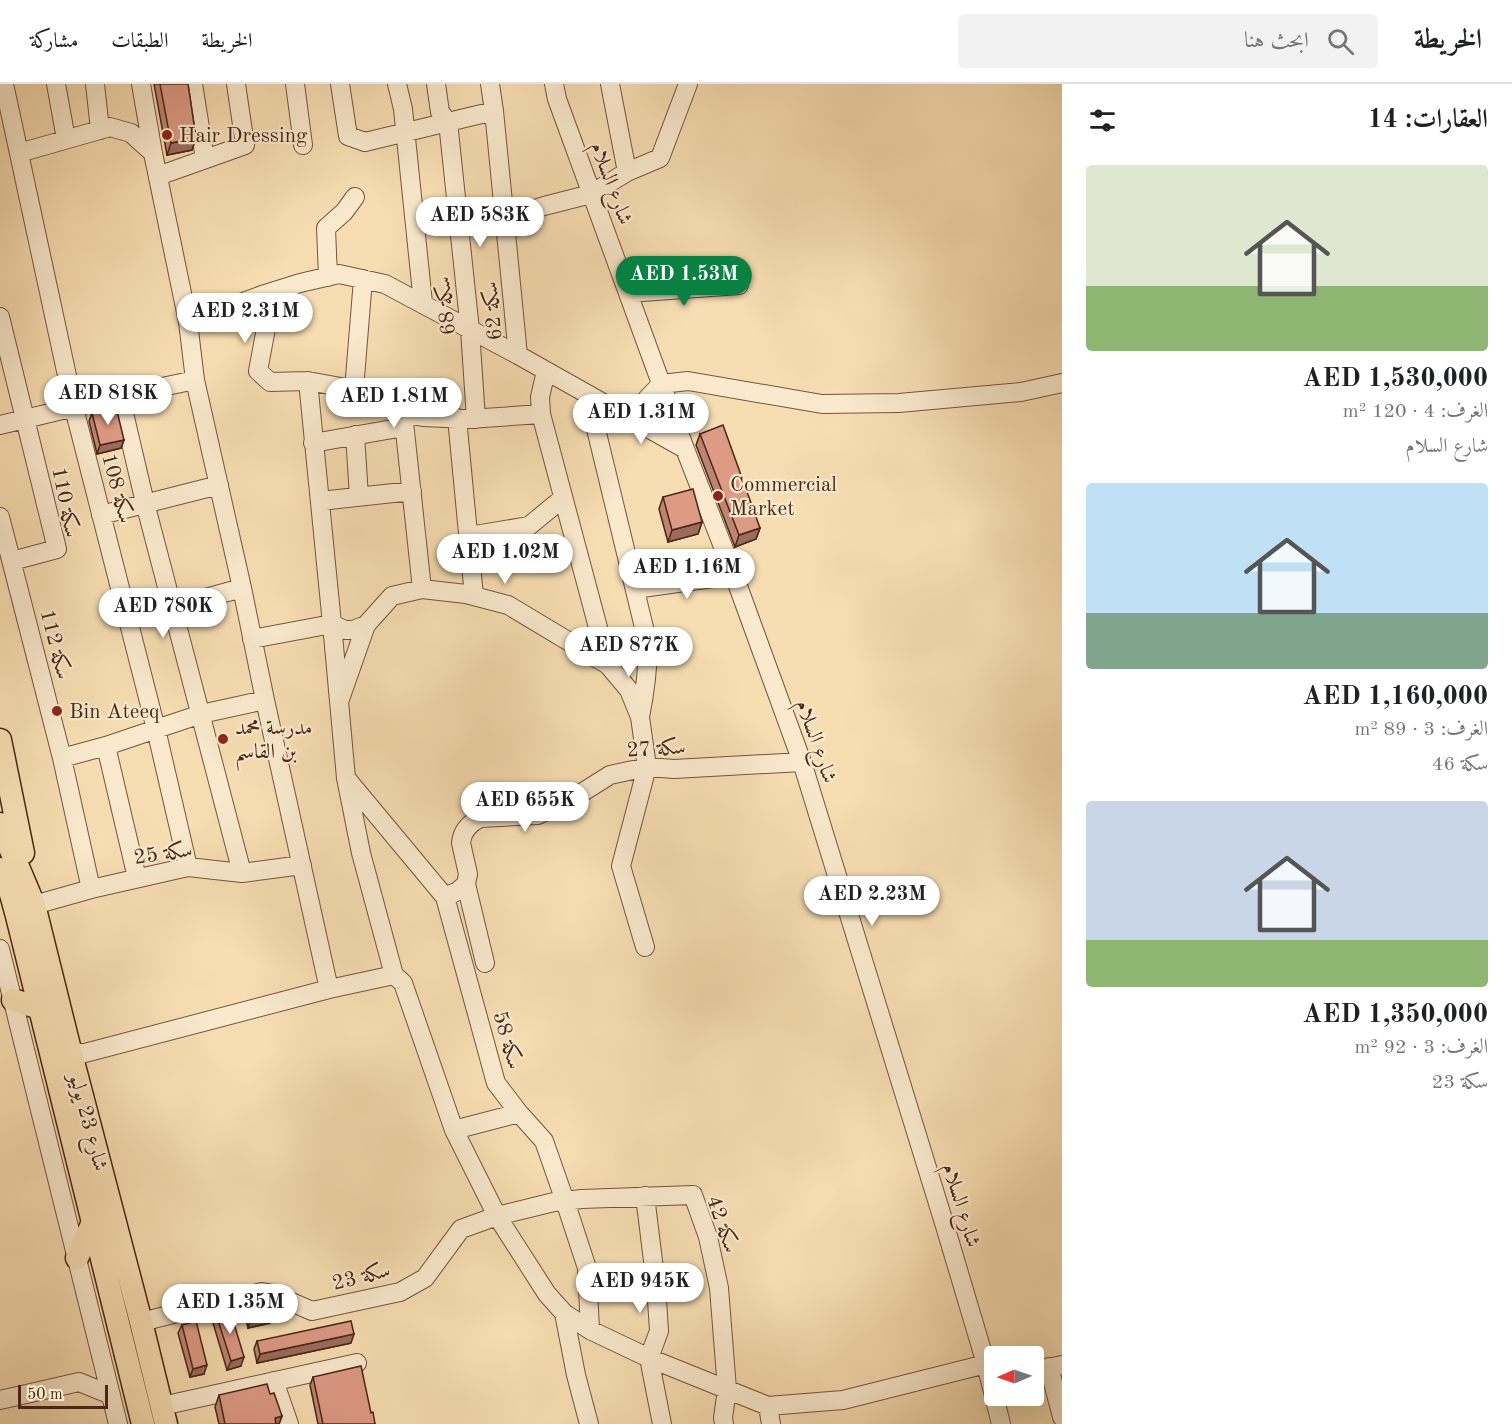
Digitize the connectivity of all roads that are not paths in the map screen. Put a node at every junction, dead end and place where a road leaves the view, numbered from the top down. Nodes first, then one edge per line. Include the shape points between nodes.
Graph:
1 (4, 84) edge
2 (56, 84) edge
3 (95, 84) edge
4 (141, 84) edge
5 (193, 84) edge
6 (236, 84) edge
7 (295, 84) edge
8 (340, 84) edge
9 (397, 84) edge
10 (436, 84) edge
11 (490, 84) edge
12 (554, 84) edge
13 (610, 84) edge
14 (688, 84) edge
15 (494, 111) junction
16 (448, 122) junction
17 (100, 130) junction
18 (405, 132) junction
19 (66, 140) junction
20 (303, 145) dead end
21 (19, 153) junction
22 (153, 153) junction
23 (205, 159) junction
24 (627, 172) junction
25 (158, 176) junction
26 (591, 194) junction
27 (355, 197) dead end
28 (506, 219) junction
29 (328, 277) junction
30 (363, 279) junction
31 (739, 285) dead end
32 (628, 293) junction
33 (265, 294) junction
34 (423, 303) junction
35 (0, 317) edge
36 (188, 322) junction
37 (470, 330) junction
38 (518, 356) junction
39 (546, 371) junction
40 (195, 380) junction
41 (308, 381) junction
42 (1062, 382) edge
43 (661, 384) junction
44 (354, 390) junction
45 (120, 396) junction
46 (588, 396) junction
47 (74, 408) junction
48 (624, 409) junction
49 (671, 412) junction
50 (541, 414) junction
51 (457, 418) junction
52 (25, 419) junction
53 (476, 419) junction
54 (403, 420) junction
55 (0, 425) edge
56 (355, 435) junction
57 (313, 443) junction
58 (684, 449) junction
59 (219, 485) junction
60 (412, 491) junction
61 (359, 497) junction
62 (563, 498) junction
63 (320, 501) junction
64 (145, 503) junction
65 (101, 514) junction
66 (0, 517) edge
67 (469, 536) junction
68 (12, 561) junction
69 (734, 575) junction
70 (242, 588) junction
71 (422, 589) junction
72 (635, 589) junction
73 (474, 596) junction
74 (173, 607) junction
75 (332, 624) junction
76 (366, 625) junction
77 (252, 639) junction
78 (608, 665) junction
79 (265, 700) junction
80 (339, 702) junction
81 (201, 714) junction
82 (640, 717) junction
83 (156, 729) junction
84 (0, 740) edge
85 (106, 746) junction
86 (62, 758) junction
87 (802, 762) junction
88 (647, 767) junction
89 (346, 778) junction
90 (0, 824) edge
91 (302, 865) junction
92 (188, 867) junction
93 (0, 868) edge
94 (242, 873) junction
95 (137, 878) junction
96 (466, 884) junction
97 (5, 888) edge
98 (91, 889) junction
99 (445, 897) junction
100 (34, 905) junction
101 (645, 947) dead end
102 (0, 949) edge
103 (485, 963) dead end
104 (394, 975) junction
105 (329, 989) junction
106 (13, 999) junction
107 (40, 1008) junction
108 (75, 1056) junction
109 (519, 1113) junction
110 (454, 1130) junction
111 (645, 1196) junction
112 (565, 1201) junction
113 (498, 1216) junction
114 (93, 1222) junction
115 (77, 1258) junction
116 (564, 1313) junction
117 (141, 1322) junction
118 (590, 1330) junction
119 (984, 1354) edge
120 (101, 1355) junction
121 (649, 1358) junction
122 (357, 1362) dead end
123 (1048, 1368) edge
124 (984, 1375) edge
125 (274, 1381) junction
126 (79, 1382) junction
127 (727, 1389) junction
128 (111, 1395) junction
129 (0, 1400) edge
130 (768, 1406) junction
131 (997, 1406) edge
132 (164, 1415) edge
133 (1062, 1417) edge
134 (118, 1424) edge
135 (143, 1424) edge
136 (289, 1424) edge
137 (589, 1424) edge
138 (662, 1424) edge
139 (724, 1424) edge
140 (771, 1424) edge
141 (1001, 1424) edge

1 - 21 street, سكة 108
2 - 19 street
3 - 17 street
4 - 22 street
5 - 23 street
6 - 23 street via 245,145
7 - 20 street
8 - 18 street via 348,136 364,142
9 - 18 street
10 - 16 street, سكة 68 via 440,112
11 - 15 street, سكة 62
12 - 26 street, شارع السلام
13 - 24 street
14 - 24 street via 660,158
15 - 16 street
15 - 28 street, سكة 62
16 - 18 street
16 - 37 street, سكة 68
17 - 19 street
17 - 22 street via 110,127 131,133
18 - 34 street
19 - 21 street
21 - 47 street, سكة 108
22 - 25 street
23 - 25 street
24 - 26 street
25 - 36 street
26 - 28 street
26 - 32 street, شارع السلام
27 - 29 street via 326,228
28 - 38 street, سكة 62
29 - 30 street via 339,274
29 - 33 street
30 - 34 street via 385,284
30 - 44 street
31 - 32 street
32 - 43 street, شارع السلام
33 - 36 street
33 - 41 street via 267,322 258,371 270,382
34 - 37 street
35 - 52 street, سكة 110
36 - 40 street
37 - 38 street
37 - 53 street, سكة 68
38 - 39 street
39 - 46 street
39 - 50 street
40 - 45 street
40 - 59 street
41 - 44 street
41 - 57 street
42 - 43 street via 1021,392 899,403 822,404 688,381
43 - 48 street via 644,402
43 - 49 street, شارع السلام
44 - 54 street
45 - 47 street
45 - 64 street
46 - 48 street
46 - 72 street
47 - 52 street
47 - 65 street, سكة 108
48 - 49 street via 660,407
48 - 58 street
49 - 58 street, شارع السلام
50 - 53 street
50 - 62 street
51 - 53 street
51 - 54 street
51 - 67 street
52 - 55 street
52 - 68 street, سكة 110 via 57,549
54 - 56 street
54 - 60 street
56 - 57 street
56 - 61 street
57 - 63 street
58 - 69 street, شارع السلام
59 - 64 street
59 - 70 street
60 - 61 street
60 - 71 street
61 - 63 street
62 - 67 street via 529,526
62 - 78 street
63 - 75 street
64 - 65 street
64 - 74 street
65 - 83 street, سكة 108
66 - 68 street, سكة 112
67 - 73 street
68 - 86 street, سكة 112
69 - 72 street
69 - 87 street, شارع السلام
70 - 74 street
70 - 77 street
71 - 73 street
71 - 76 street via 392,596
72 - 82 street via 648,644
73 - 78 street via 508,604
74 - 81 street
75 - 76 street via 345,630
75 - 77 street
75 - 80 street
76 - 80 street
77 - 79 street
78 - 82 street via 629,690
79 - 81 street
79 - 91 street
80 - 89 street
81 - 83 street
81 - 94 street
82 - 88 street
83 - 85 street
83 - 92 street, سكة 108
84 - 100 main road
85 - 86 street
85 - 95 street
86 - 98 street, سكة 112
87 - 88 street, سكة 27
87 - 119 street, شارع السلام
88 - 96 street, سكة 27 via 610,774 575,797 538,814 473,821 461,843 468,874
88 - 101 street via 621,866
89 - 99 street, سكة 58
89 - 104 street via 361,853
90 - 100 main road, شارع 23 يوليو
91 - 94 street, سكة 25
91 - 105 street
92 - 94 street, سكة 25
92 - 95 street, سكة 25
93 - 97 main road, شارع 23 يوليو
95 - 98 street, سكة 25
96 - 99 street
96 - 103 street
97 - 107 main road, شارع 23 يوليو
98 - 100 street, سكة 25
99 - 109 street, سكة 58 via 496,1083
100 - 108 main road, شارع 23 يوليو
102 - 106 street
104 - 105 street
104 - 110 street via 403,983
105 - 108 street
106 - 107 main road
106 - 115 street
107 - 114 main road, شارع 23 يوليو
108 - 117 main road, شارع 23 يوليو
109 - 110 street
109 - 112 street, سكة 58 via 544,1141
110 - 113 street
111 - 112 street, سكة 42
111 - 121 street via 659,1331
111 - 127 street, سكة 42 via 693,1195 708,1237 718,1288
112 - 113 street, سكة 42
112 - 118 street, سكة 58 via 587,1268
113 - 116 street via 547,1294
113 - 117 street, سكة 23 via 461,1229 425,1278 400,1292 312,1311 262,1292
114 - 115 main road
114 - 135 main road, شارع 23 يوليو
115 - 120 street
116 - 118 street
116 - 137 street
117 - 132 main road, شارع 23 يوليو
118 - 121 street
120 - 126 street
120 - 128 street
121 - 127 street
121 - 138 street
122 - 125 street
123 - 133 street
124 - 130 street via 843,1400
125 - 132 street
125 - 136 street
126 - 128 street
126 - 129 street
127 - 130 street
127 - 139 street, سكة 42
128 - 134 street
130 - 140 street
131 - 141 street, شارع السلام

